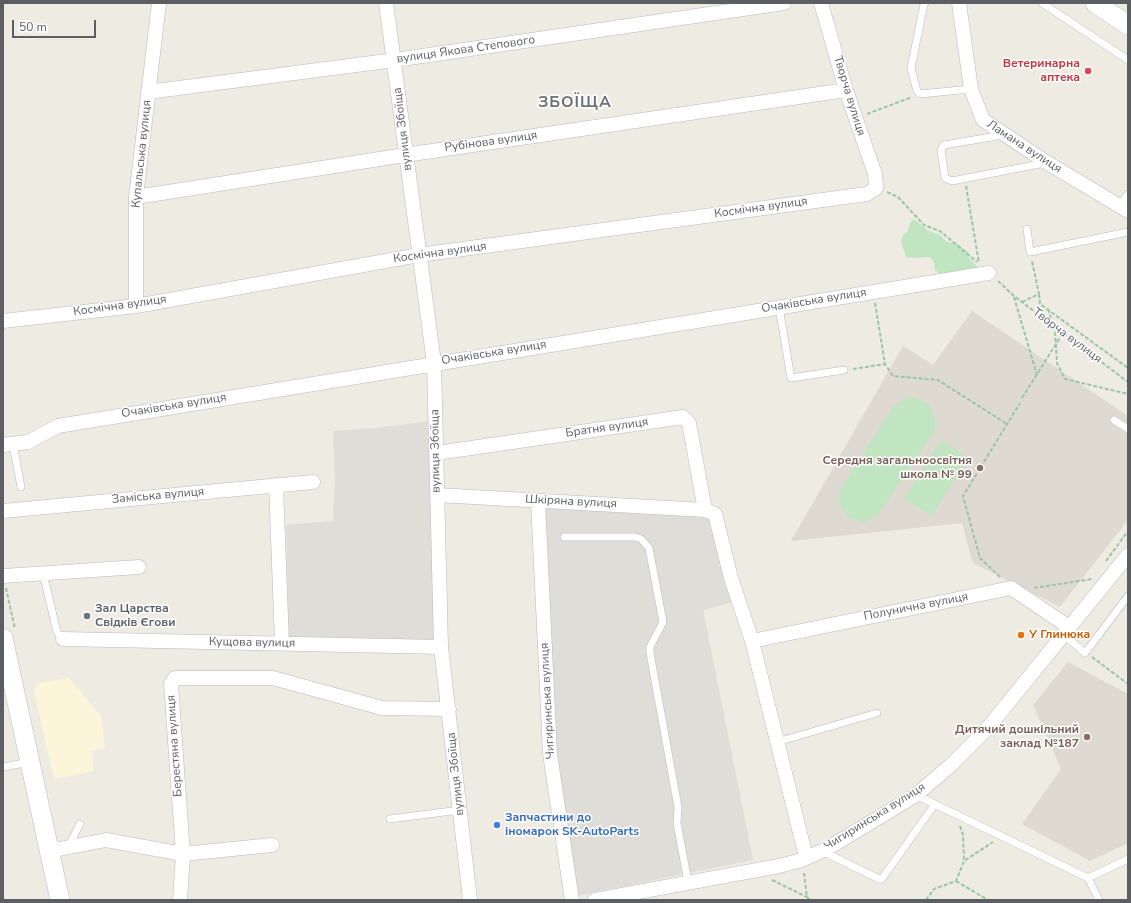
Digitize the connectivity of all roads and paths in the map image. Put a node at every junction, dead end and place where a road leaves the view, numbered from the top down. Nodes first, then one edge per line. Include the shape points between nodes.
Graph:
1 (159, 3) edge
2 (386, 3) edge
3 (784, 3) edge
4 (822, 3) edge
5 (926, 3) edge
6 (959, 3) edge
7 (1042, 3) edge
8 (1095, 3) edge
9 (1128, 25) edge
10 (395, 60) junction
11 (1128, 60) edge
12 (971, 89) junction
13 (846, 90) junction
14 (148, 92) junction
15 (920, 94) junction
16 (855, 118) junction
17 (1003, 134) junction
18 (405, 155) junction
19 (1046, 162) junction
20 (965, 179) junction
21 (876, 188) junction
22 (136, 197) junction
23 (1125, 203) edge
24 (1027, 229) dead end
25 (1128, 232) edge
26 (1030, 252) junction
27 (419, 255) junction
28 (984, 268) junction
29 (873, 291) junction
30 (1039, 294) junction
31 (1014, 296) junction
32 (1022, 302) junction
33 (136, 306) junction
34 (779, 307) junction
35 (1048, 309) junction
36 (3, 321) edge
37 (1053, 325) junction
38 (1063, 332) junction
39 (1055, 345) junction
40 (434, 363) junction
41 (885, 364) junction
42 (1128, 368) edge
43 (844, 370) joint
44 (1037, 375) junction
45 (1128, 382) edge
46 (1128, 394) edge
47 (1022, 398) dead end
48 (1020, 403) dead end
49 (1114, 420) dead end
50 (1007, 424) junction
51 (1128, 429) edge
52 (8, 444) edge
53 (436, 453) junction
54 (313, 482) dead end
55 (276, 485) junction
56 (21, 487) dead end
57 (438, 495) junction
58 (538, 500) junction
59 (705, 510) junction
60 (3, 511) edge
61 (1128, 531) edge
62 (564, 537) dead end
63 (1128, 555) edge
64 (1105, 561) dead end
65 (139, 567) dead end
66 (43, 573) junction
67 (1096, 574) dead end
68 (3, 576) edge
69 (1001, 577) dead end
70 (1032, 588) dead end
71 (1128, 596) edge
72 (1066, 631) junction
73 (3, 638) edge
74 (63, 639) joint
75 (752, 641) junction
76 (282, 643) junction
77 (441, 647) junction
78 (1085, 653) junction
79 (1128, 684) edge
80 (449, 709) junction
81 (877, 713) dead end
82 (778, 742) junction
83 (30, 762) junction
84 (3, 767) edge
85 (916, 795) junction
86 (935, 804) junction
87 (460, 810) junction
88 (955, 814) junction
89 (390, 819) dead end
90 (80, 824) dead end
91 (1001, 836) junction
92 (272, 845) dead end
93 (67, 849) junction
94 (49, 851) junction
95 (822, 851) junction
96 (182, 854) junction
97 (804, 858) junction
98 (1128, 859) edge
99 (964, 861) junction
100 (754, 870) junction
101 (1088, 878) junction
102 (956, 881) junction
103 (688, 882) junction
104 (807, 897) junction
105 (60, 900) edge
106 (180, 900) edge
107 (470, 900) edge
108 (572, 900) edge
109 (595, 900) edge
110 (810, 900) edge
111 (926, 900) edge
112 (988, 900) edge
113 (1099, 900) edge

1 - 14 street, Купальська вулиця
2 - 10 street, вулиця Збоїща
3 - 10 street, вулиця Якова Степового
4 - 13 street, Творча вулиця
5 - 15 lane via 911,68
6 - 12 street, Ламана вулиця
7 - 11 lane
8 - 9 main road
10 - 14 street, вулиця Якова Степового
10 - 18 street, вулиця Збоїща
12 - 15 lane
12 - 17 street, Ламана вулиця via 983,120
13 - 16 street, Творча вулиця
13 - 18 street, Рубінова вулиця
14 - 22 street, Купальська вулиця
15 - 16 path
16 - 21 street, Творча вулиця via 874,174
17 - 19 street, Ламана вулиця
17 - 20 lane via 944,145 941,150 945,178 952,181
18 - 22 street, Рубінова вулиця
18 - 27 street, вулиця Збоїща
19 - 20 lane
19 - 23 street, Ламана вулиця
20 - 28 path
21 - 27 street, Космічна вулиця via 867,194
21 - 28 path, Творча вулиця via 898,197 924,225 940,231
22 - 33 street, Купальська вулиця
24 - 26 lane
25 - 26 lane
26 - 30 path
27 - 33 street, Космічна вулиця
27 - 40 street, вулиця Збоїща
28 - 29 street, Очаківська вулиця
28 - 31 path, Творча вулиця
29 - 34 street, Очаківська вулиця
29 - 41 path
30 - 32 path
30 - 35 path, Творча вулиця via 1040,304
31 - 32 path, Творча вулиця
31 - 44 path
32 - 37 path, Творча вулиця
33 - 36 street, Космічна вулиця
34 - 40 street, Очаківська вулиця
34 - 43 lane via 791,378
35 - 37 path
35 - 42 path, Творча вулиця
37 - 38 path, Творча вулиця
37 - 39 path
38 - 39 path
38 - 45 path, Творча вулиця
39 - 44 path
39 - 46 path via 1057,363 1065,379
40 - 52 street, Очаківська вулиця via 58,426 28,442
40 - 53 street, вулиця Збоїща
41 - 43 path
41 - 50 path via 893,376 938,380
44 - 47 path
48 - 50 path
49 - 51 lane
50 - 69 path via 963,496 980,558
52 - 56 lane
53 - 57 street, вулиця Збоїща
53 - 59 street, Братня вулиця via 683,417 689,423
54 - 55 street, Заміська вулиця
55 - 60 street, Заміська вулиця
55 - 76 street
57 - 58 street, Шкіряна вулиця
57 - 77 street, вулиця Збоїща
58 - 59 street, Шкіряна вулиця
58 - 108 street, Чигиринська вулиця via 550,754
59 - 75 street via 715,514 731,578
61 - 64 path
62 - 103 lane via 636,537 641,538 649,548 663,622 650,647 650,653 678,807 677,823
63 - 72 street, Чигиринська вулиця
65 - 66 street
66 - 68 street
66 - 74 lane via 57,632
67 - 70 path via 1092,580
71 - 78 lane
72 - 75 street, Полунична вулиця via 1011,588
72 - 78 lane
72 - 85 street, Чигиринська вулиця via 988,729
73 - 83 main road
74 - 76 street, Кущова вулиця
75 - 82 street
76 - 77 street, Кущова вулиця
77 - 80 street, вулиця Збоїща
78 - 79 path
80 - 87 street, вулиця Збоїща
80 - 96 street, Берестяна вулиця via 382,708 273,678 175,678 171,684
81 - 82 lane
82 - 97 street
83 - 84 lane
83 - 94 main road
85 - 86 lane
85 - 95 street, Чигиринська вулиця
86 - 88 lane
86 - 95 lane via 881,880
87 - 89 lane
87 - 107 street, вулиця Збоїща
88 - 91 lane
88 - 99 path via 963,835
90 - 93 lane
91 - 99 path
91 - 101 lane
92 - 96 street
93 - 94 street
93 - 96 street via 106,840
94 - 105 main road
95 - 97 street, Чигиринська вулиця
96 - 106 street, Берестяна вулиця
97 - 100 street, Чигиринська вулиця
97 - 104 path
98 - 101 lane
99 - 102 path
100 - 103 street, Чигиринська вулиця
100 - 104 path
101 - 113 lane
102 - 111 path via 934,889
102 - 112 path
103 - 109 street, Чигиринська вулиця
104 - 110 path

